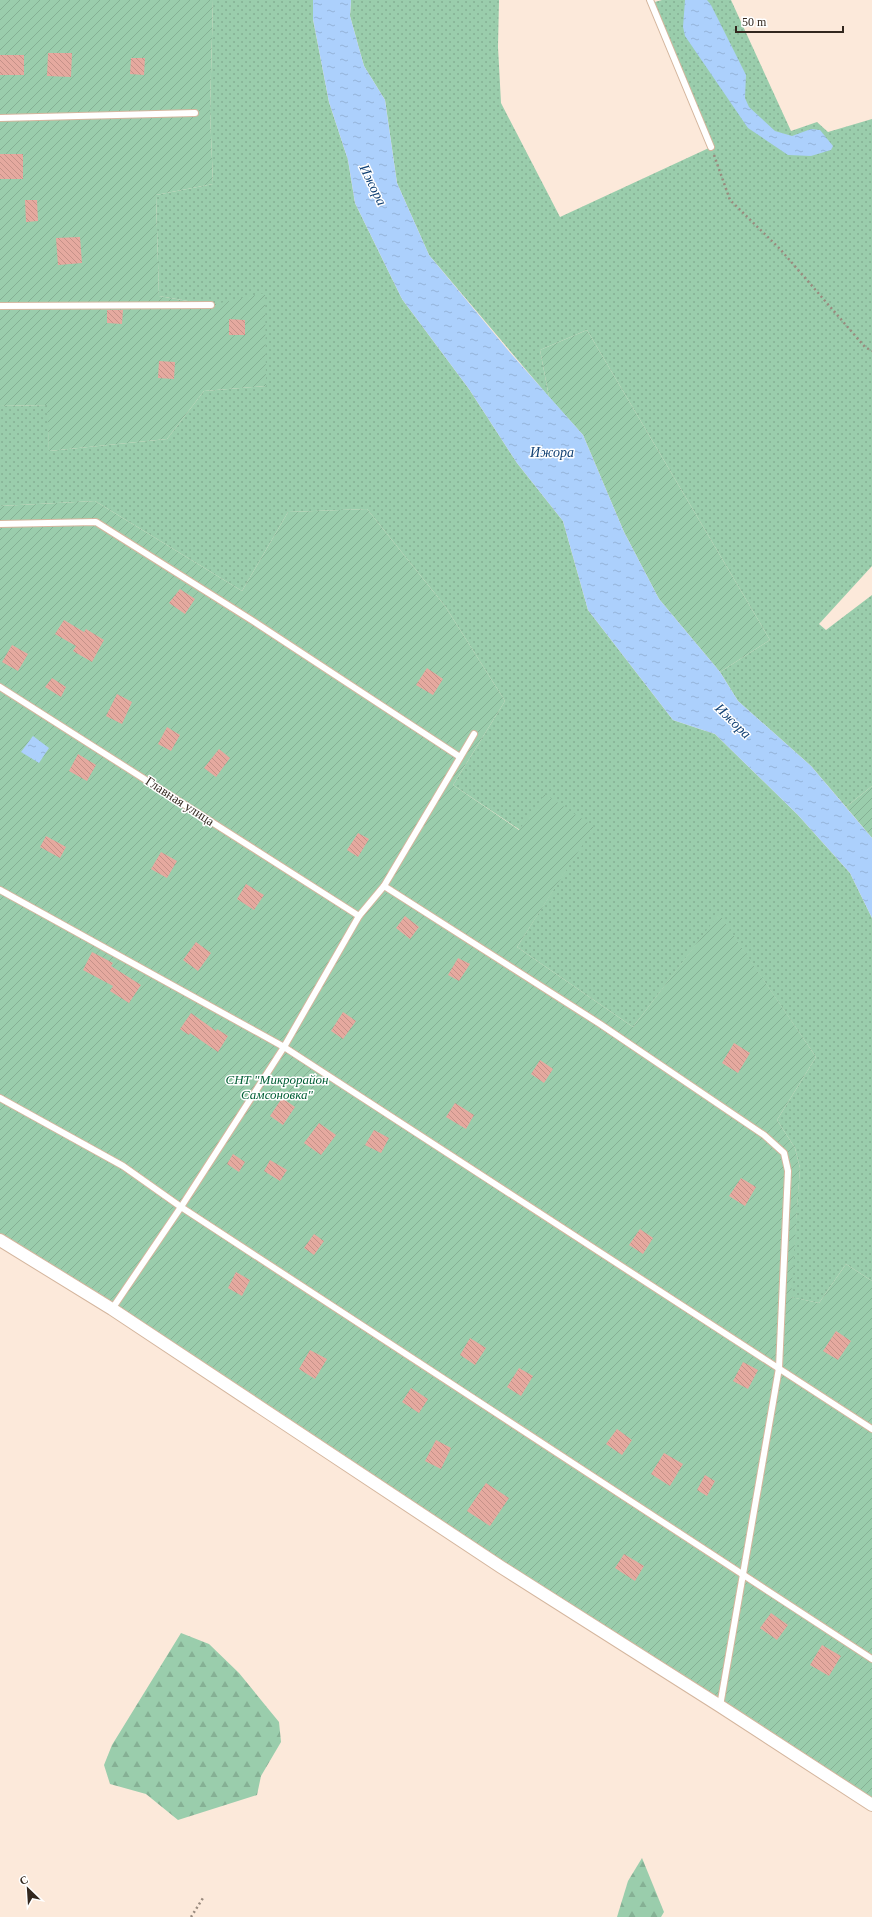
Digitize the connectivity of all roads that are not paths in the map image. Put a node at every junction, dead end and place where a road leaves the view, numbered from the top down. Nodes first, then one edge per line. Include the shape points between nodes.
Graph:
1 (650, 0) edge
2 (195, 113) dead end
3 (0, 118) edge
4 (711, 147) road end
5 (211, 305) dead end
6 (0, 306) edge
7 (0, 524) edge
8 (0, 687) edge
9 (474, 734) dead end
10 (460, 757) junction
11 (384, 886) junction
12 (0, 890) edge
13 (359, 916) junction
14 (284, 1047) junction
15 (0, 1098) edge
16 (181, 1207) junction
17 (0, 1240) edge
18 (112, 1310) junction
19 (779, 1368) junction
20 (872, 1429) edge
21 (744, 1574) junction
22 (872, 1659) edge
23 (720, 1706) junction
24 (872, 1806) edge

1 - 4 lane
2 - 3 lane
5 - 6 lane
7 - 10 lane via 96,522
8 - 13 lane, Главная улица
9 - 10 lane
10 - 11 lane
11 - 13 lane
11 - 19 lane via 600,1024 764,1134 784,1152 788,1170
12 - 14 lane
13 - 14 lane
14 - 16 lane
14 - 19 lane
15 - 16 lane via 124,1166
16 - 18 lane
16 - 21 lane
17 - 18 street
18 - 23 street via 508,1571
19 - 20 lane
19 - 21 lane
21 - 22 lane
21 - 23 lane
23 - 24 street

